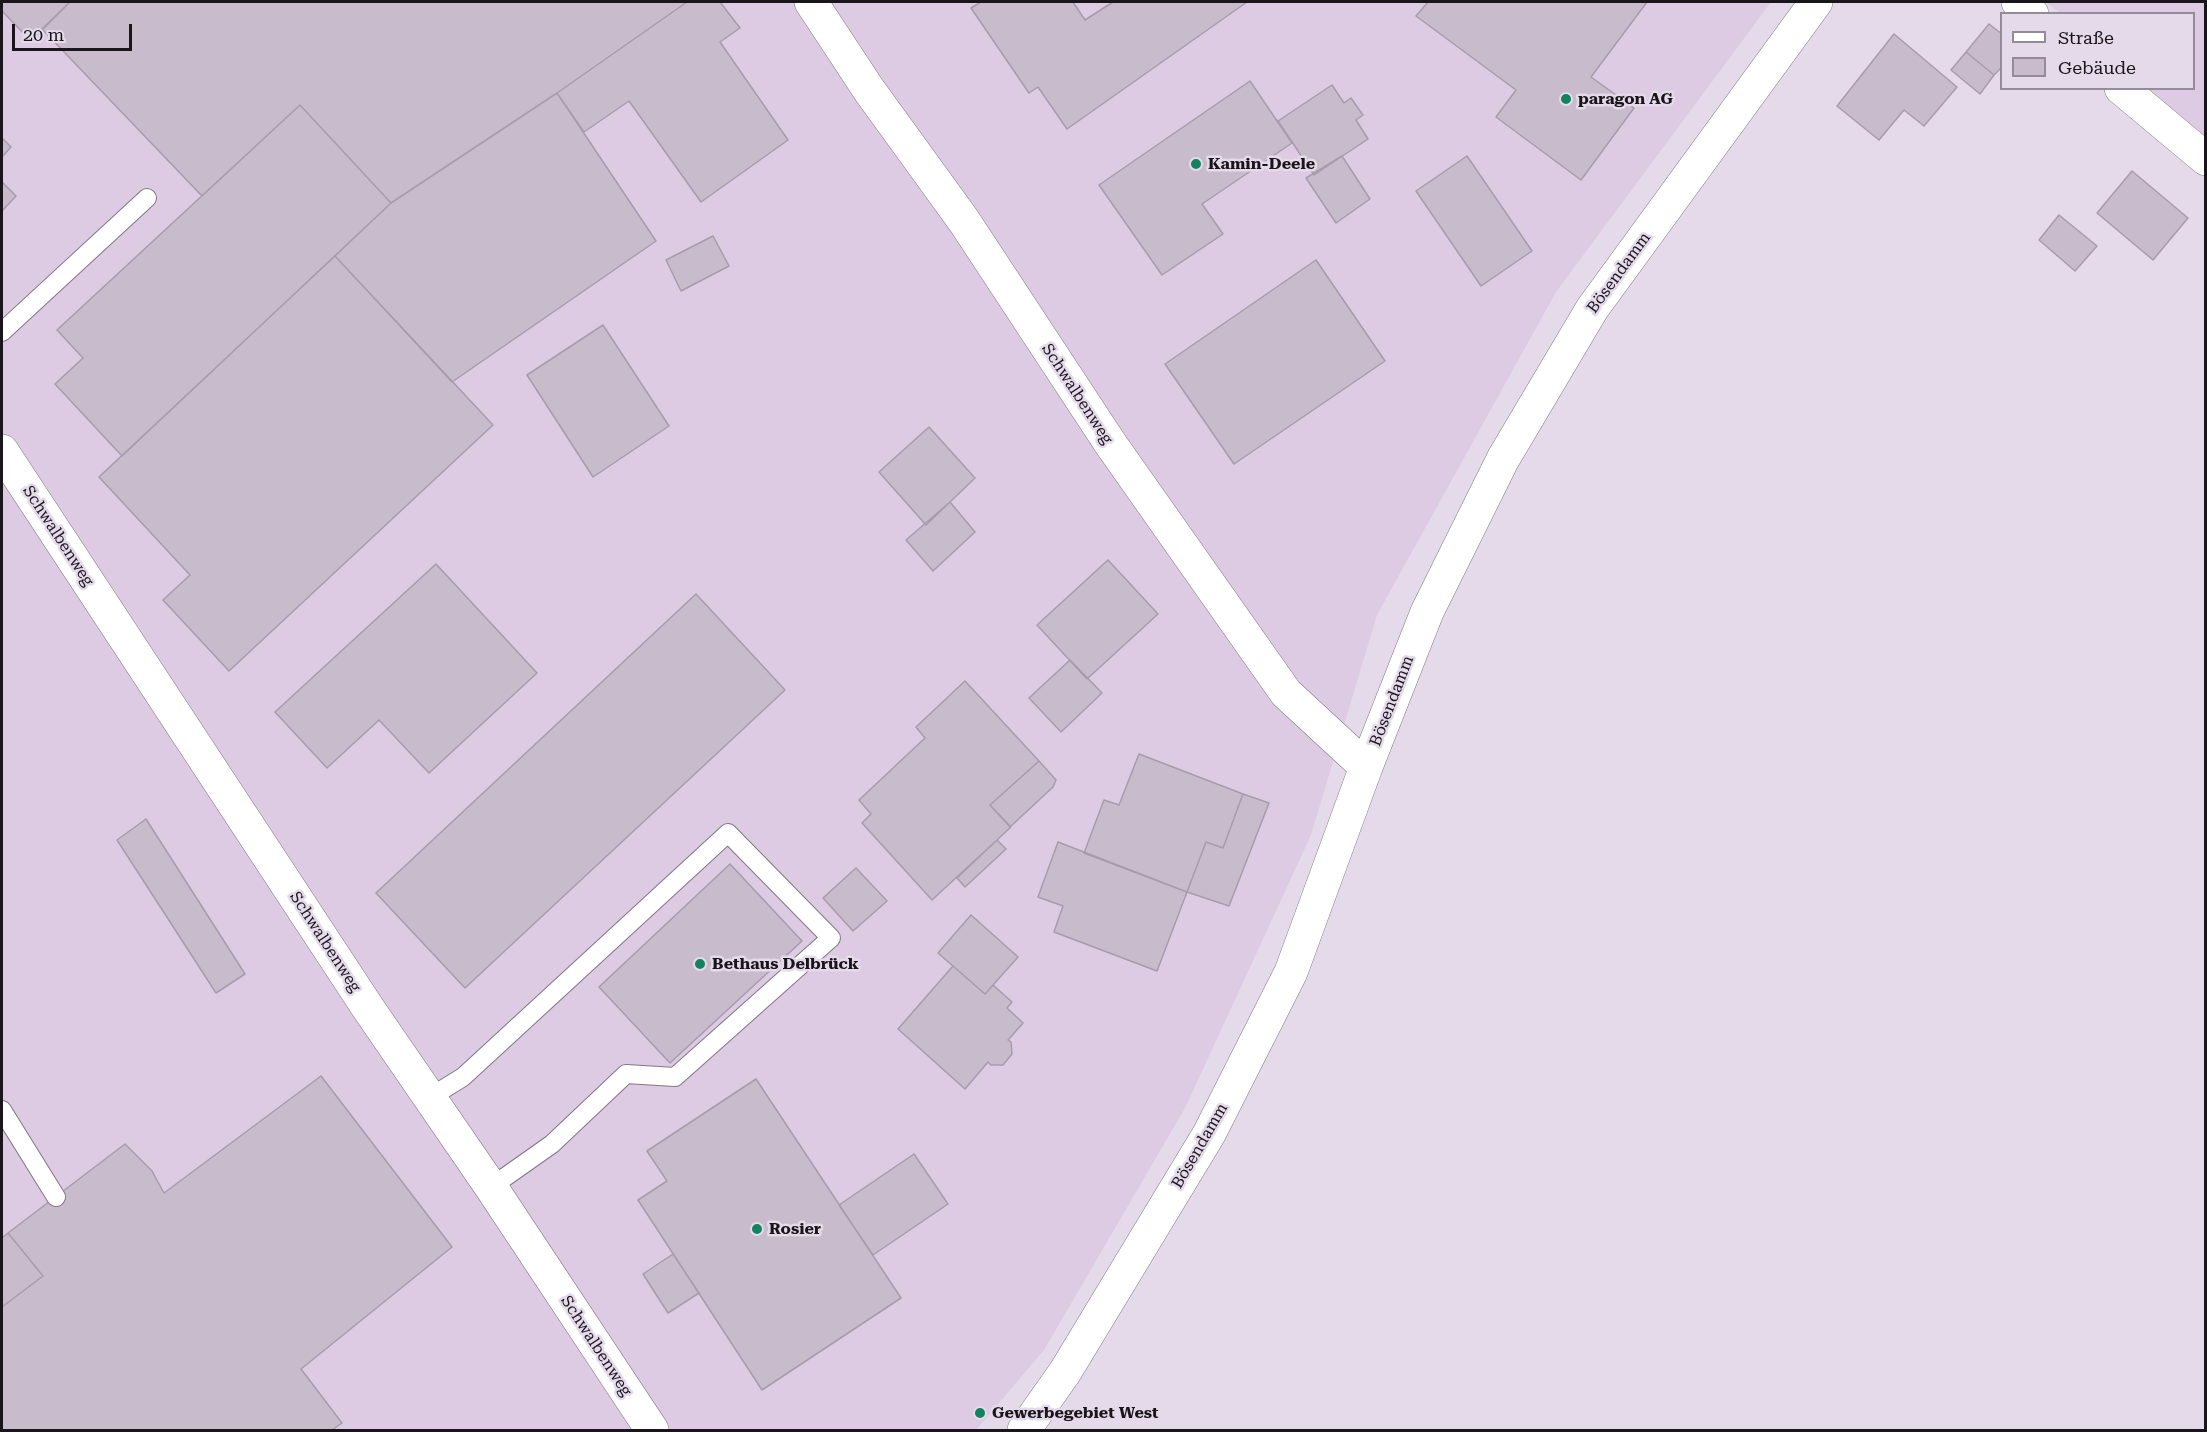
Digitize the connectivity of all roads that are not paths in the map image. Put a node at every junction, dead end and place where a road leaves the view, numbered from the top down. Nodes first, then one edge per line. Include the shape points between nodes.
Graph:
1 (1816, 2) edge
2 (2018, 2) edge
3 (819, 4) edge
4 (2030, 12) edge
5 (2123, 90) edge
6 (2205, 159) edge
7 (147, 198) dead end
8 (2, 332) edge
9 (2, 451) edge
10 (1366, 767) junction
11 (429, 1098) junction
12 (2, 1110) edge
13 (491, 1187) junction
14 (56, 1197) dead end
15 (652, 1431) edge
16 (1024, 1431) edge

1 - 10 street, Bösendamm via 1592,309 1503,459 1427,612
2 - 4 street
3 - 10 street, Schwalbenweg via 869,90 964,221 1110,443 1286,693
5 - 6 street
7 - 8 lane
9 - 11 street, Schwalbenweg
10 - 16 street, Bösendamm via 1291,972 1209,1134 1065,1372
11 - 13 street, Schwalbenweg
11 - 13 lane via 463,1077 728,833 831,938 675,1077 626,1074 552,1144
12 - 14 lane
13 - 15 street, Schwalbenweg

